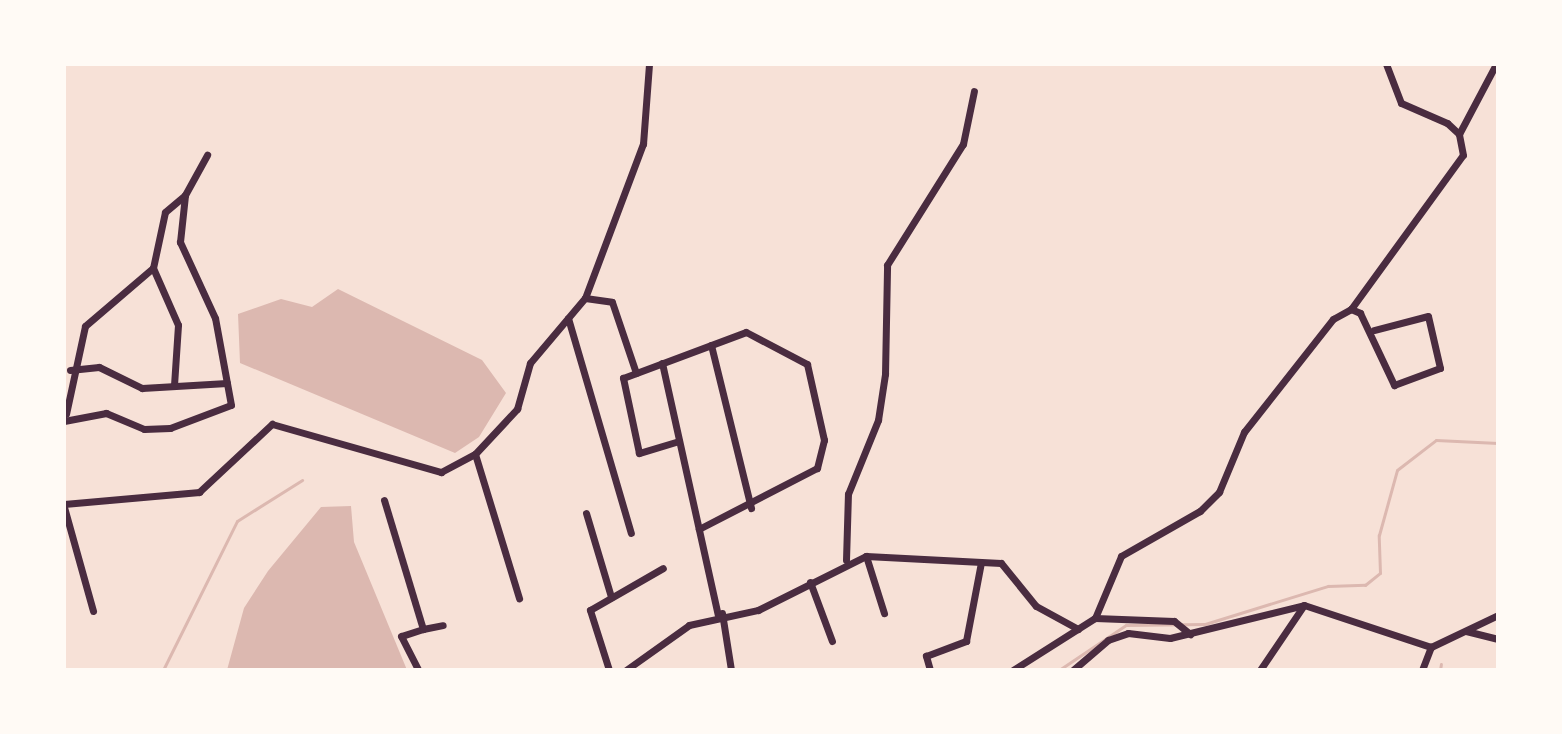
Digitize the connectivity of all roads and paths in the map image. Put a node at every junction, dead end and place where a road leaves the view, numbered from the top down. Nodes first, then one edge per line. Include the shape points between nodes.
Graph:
1 (649, 64) edge
2 (1386, 64) edge
3 (1496, 64) edge
4 (974, 91) dead end
5 (1459, 134) junction
6 (207, 155) dead end
7 (185, 195) junction
8 (153, 268) junction
9 (585, 298) junction
10 (1351, 309) junction
11 (568, 318) junction
12 (1374, 330) junction
13 (711, 345) junction
14 (662, 363) junction
15 (70, 370) junction
16 (636, 373) junction
17 (227, 383) junction
18 (174, 386) junction
19 (65, 417) edge
20 (679, 441) junction
21 (475, 454) junction
22 (384, 500) dead end
23 (64, 505) edge
24 (751, 508) junction
25 (586, 513) dead end
26 (699, 529) junction
27 (631, 533) dead end
28 (866, 556) junction
29 (846, 560) junction
30 (981, 562) junction
31 (663, 568) dead end
32 (810, 582) junction
33 (611, 597) junction
34 (519, 598) dead end
35 (1304, 605) junction
36 (93, 611) dead end
37 (884, 613) dead end
38 (720, 614) junction
39 (1498, 615) edge
40 (1095, 618) junction
41 (443, 625) dead end
42 (423, 629) junction
43 (1078, 629) junction
44 (1466, 631) junction
45 (1190, 634) junction
46 (1498, 639) edge
47 (832, 641) dead end
48 (1431, 647) junction
49 (418, 670) edge
50 (609, 670) edge
51 (626, 670) edge
52 (731, 670) edge
53 (930, 670) edge
54 (1013, 670) edge
55 (1073, 670) edge
56 (1260, 670) edge
57 (1422, 670) edge

1 - 9 street via 643,144
2 - 5 street via 1401,103
3 - 5 street
4 - 29 street via 963,144 887,265 885,374 878,420 848,494
5 - 10 street via 1457,167
6 - 7 street
7 - 8 street via 165,212
7 - 17 street via 180,242 215,318
8 - 15 street via 85,326
8 - 18 street via 178,325
9 - 11 street
9 - 16 street via 612,302
10 - 12 street
10 - 40 street via 1333,319 1244,432 1219,492 1200,511 1121,556
11 - 21 street via 530,363 517,409
11 - 27 street
12 - 12 street via 1428,316 1440,368 1394,385
13 - 14 street
13 - 24 street
13 - 24 street via 746,332 807,364 824,440 817,468
14 - 16 street
14 - 20 street
15 - 18 street via 99,367 142,388
15 - 19 street
16 - 20 street via 623,378 639,453
17 - 18 street
17 - 19 street via 231,405 170,428 144,429 106,413
20 - 26 street
21 - 23 street via 441,472 272,424 199,492
21 - 34 street
22 - 42 street
23 - 36 street
24 - 26 street
25 - 33 street
26 - 38 street
28 - 29 street
28 - 30 street
28 - 37 street
29 - 32 street
30 - 43 street via 1008,568 1036,606
30 - 53 street via 966,641 926,656
31 - 33 street
32 - 38 street via 758,610
32 - 47 street
33 - 50 street via 590,610
35 - 45 street
35 - 48 street
35 - 56 street
38 - 51 street via 689,625
38 - 52 street
39 - 44 street
40 - 43 street
40 - 45 street via 1174,621
41 - 42 street
42 - 49 street via 401,636
43 - 54 street
44 - 46 street
44 - 48 street
45 - 55 street via 1128,633 1108,640
48 - 57 street

